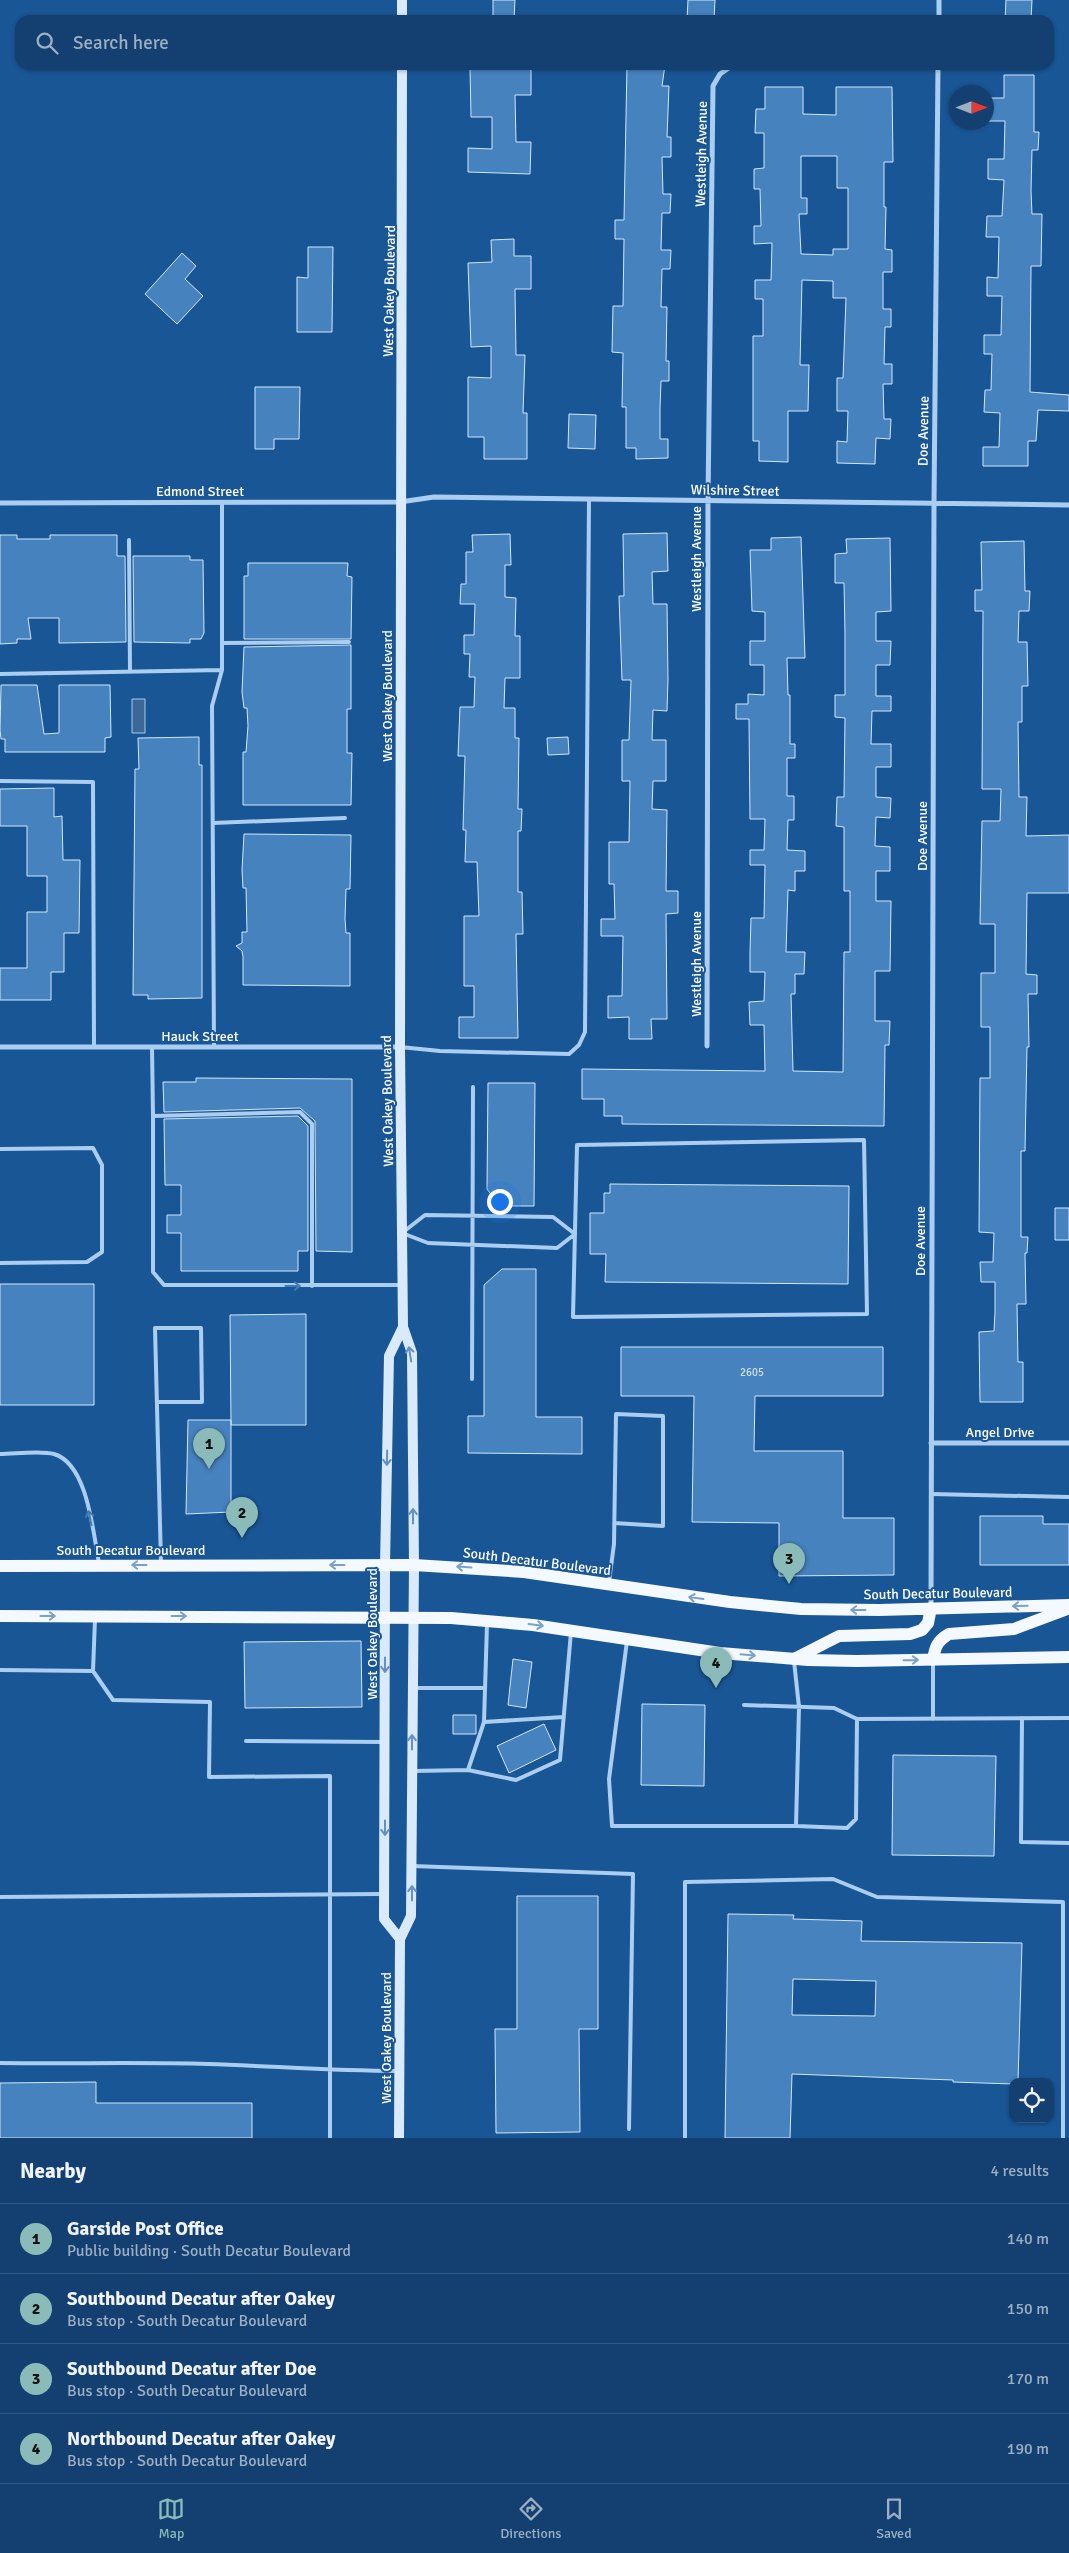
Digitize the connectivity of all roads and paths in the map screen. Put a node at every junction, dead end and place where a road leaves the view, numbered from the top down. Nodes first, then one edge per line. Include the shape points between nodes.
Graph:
1 (402, 0) edge
2 (939, 0) edge
3 (402, 15) edge
4 (939, 15) edge
5 (402, 70) edge
6 (725, 70) edge
7 (938, 70) edge
8 (589, 499) junction
9 (708, 501) junction
10 (222, 502) junction
11 (400, 502) junction
12 (0, 503) edge
13 (934, 504) junction
14 (1069, 506) edge
15 (129, 540) dead end
16 (349, 642) dead end
17 (222, 643) junction
18 (222, 670) junction
19 (130, 672) junction
20 (0, 674) edge
21 (0, 781) edge
22 (345, 818) dead end
23 (213, 822) junction
24 (707, 1046) dead end
25 (0, 1047) edge
26 (94, 1047) junction
27 (152, 1047) junction
28 (214, 1047) junction
29 (400, 1047) junction
30 (473, 1087) dead end
31 (153, 1116) junction
32 (0, 1149) edge
33 (472, 1216) junction
34 (402, 1233) junction
35 (574, 1234) junction
36 (472, 1245) junction
37 (0, 1263) edge
38 (403, 1285) junction
39 (312, 1286) junction
40 (403, 1327) junction
41 (472, 1379) dead end
42 (156, 1402) junction
43 (931, 1443) junction
44 (1069, 1443) edge
45 (0, 1454) edge
46 (931, 1494) junction
47 (1069, 1497) edge
48 (614, 1523) junction
49 (386, 1564) junction
50 (414, 1564) junction
51 (100, 1565) junction
52 (161, 1565) junction
53 (0, 1566) edge
54 (609, 1584) junction
55 (1069, 1606) edge
56 (931, 1608) junction
57 (0, 1616) edge
58 (95, 1616) junction
59 (385, 1617) junction
60 (413, 1617) junction
61 (487, 1621) junction
62 (571, 1630) junction
63 (627, 1639) junction
64 (1069, 1657) edge
65 (794, 1659) junction
66 (933, 1660) junction
67 (0, 1670) edge
68 (93, 1671) junction
69 (413, 1688) junction
70 (485, 1688) junction
71 (744, 1705) dead end
72 (799, 1707) junction
73 (564, 1717) junction
74 (1022, 1718) junction
75 (1069, 1718) edge
76 (856, 1719) junction
77 (933, 1719) junction
78 (484, 1722) junction
79 (246, 1741) dead end
80 (385, 1742) junction
81 (468, 1770) junction
82 (412, 1771) junction
83 (796, 1826) junction
84 (1069, 1842) edge
85 (412, 1866) junction
86 (384, 1894) junction
87 (332, 1895) junction
88 (0, 1896) edge
89 (400, 1939) junction
90 (1063, 1993) junction
91 (1069, 1993) edge
92 (0, 2063) edge
93 (331, 2071) junction
94 (400, 2071) junction
95 (629, 2129) dead end
96 (330, 2138) edge
97 (399, 2138) edge
98 (685, 2138) edge
99 (1063, 2138) edge

1 - 3 main road
2 - 4 street
5 - 11 main road, West Oakey Boulevard
6 - 9 street, Westleigh Avenue via 713,86
7 - 13 street, Doe Avenue
8 - 9 street, Wilshire Street
8 - 11 street, Wilshire Street via 434,497
8 - 29 lane via 585,1032 579,1045 569,1054
9 - 13 street, Wilshire Street
9 - 24 street, Westleigh Avenue
10 - 11 street, Edmond Street
10 - 12 street, Edmond Street
10 - 17 lane
11 - 29 main road, West Oakey Boulevard
13 - 14 street, Wilshire Street
13 - 43 street, Doe Avenue
15 - 19 lane
16 - 17 lane
17 - 18 lane
18 - 19 lane
18 - 23 lane via 212,706
19 - 20 lane
21 - 26 lane via 93,782
22 - 23 lane
23 - 28 lane
25 - 26 street, Hauck Street
26 - 27 street, Hauck Street
27 - 28 street, Hauck Street
27 - 31 lane
28 - 29 street, Hauck Street
29 - 34 main road, West Oakey Boulevard
30 - 33 lane
31 -> 39 lane via 153,1272 164,1285
31 - 39 lane via 300,1112 312,1124
32 - 37 lane via 93,1148 102,1165 102,1252 87,1262
33 - 34 lane via 425,1215
33 - 35 lane via 553,1217
33 - 36 lane
34 - 36 lane via 428,1243
34 - 38 main road, West Oakey Boulevard
35 - 35 lane via 577,1145 864,1140 866,1314 573,1317
35 - 36 lane via 557,1248
36 - 41 lane
38 - 39 lane
38 - 40 main road, West Oakey Boulevard
40 -> 49 main road, West Oakey Boulevard via 389,1356
50 -> 40 main road, West Oakey Boulevard via 412,1353
42 - 42 lane via 155,1328 201,1328 202,1402
42 - 52 lane
43 - 44 street, Angel Drive
43 - 46 street, Doe Avenue
51 -> 45 lane via 84,1491 77,1474 64,1459 53,1454
46 - 47 lane
46 - 56 street, Doe Avenue
48 - 48 lane via 616,1414 662,1416 664,1526
48 - 54 lane
49 - 50 main road, South Decatur Boulevard
49 -> 52 main road, South Decatur Boulevard
49 - 59 main road, West Oakey Boulevard
54 -> 50 main road, South Decatur Boulevard via 524,1572
50 - 60 main road, West Oakey Boulevard
52 -> 51 main road, South Decatur Boulevard
51 - 53 main road, South Decatur Boulevard
56 -> 54 main road, South Decatur Boulevard via 801,1609
55 -> 56 main road, South Decatur Boulevard
55 - 66 main road via 1014,1628 949,1634 935,1647
56 - 65 main road via 928,1624 922,1630 910,1634 839,1636
57 -> 58 main road
58 -> 59 main road
58 - 68 lane
59 - 60 main road
59 -> 80 main road, West Oakey Boulevard
60 - 61 main road
60 - 69 main road, West Oakey Boulevard
61 -> 62 main road
61 - 70 lane
62 - 63 main road
62 - 73 lane
63 -> 65 main road via 720,1653
63 - 83 lane via 609,1779 612,1826
64 - 66 main road
65 -> 66 main road
65 - 72 lane
66 - 77 lane
67 - 68 lane
68 - 87 lane via 112,1700 210,1702 209,1776 330,1776
69 - 70 lane
82 -> 69 main road, West Oakey Boulevard
70 - 78 lane
71 - 72 lane
72 - 76 lane via 834,1708
72 - 83 lane
73 - 78 lane
73 - 81 lane via 560,1760 516,1780
74 - 75 lane
74 - 77 lane
74 - 84 lane via 1021,1842
76 - 77 lane
76 - 83 lane via 856,1819 846,1828
78 - 81 lane
79 - 80 lane
80 -> 86 main road, West Oakey Boulevard
81 - 82 lane
82 - 85 main road, West Oakey Boulevard
89 -> 85 main road, West Oakey Boulevard via 411,1916
85 - 95 lane via 633,1874
86 - 87 lane
86 - 89 main road, West Oakey Boulevard via 384,1920
87 - 88 lane
87 - 93 lane
89 - 94 main road, West Oakey Boulevard
90 - 91 lane
90 - 98 lane via 1063,1902 877,1897 833,1879 685,1882
90 - 99 lane
92 - 93 lane via 200,2064
93 - 94 lane
93 - 96 lane
94 - 97 main road, West Oakey Boulevard

